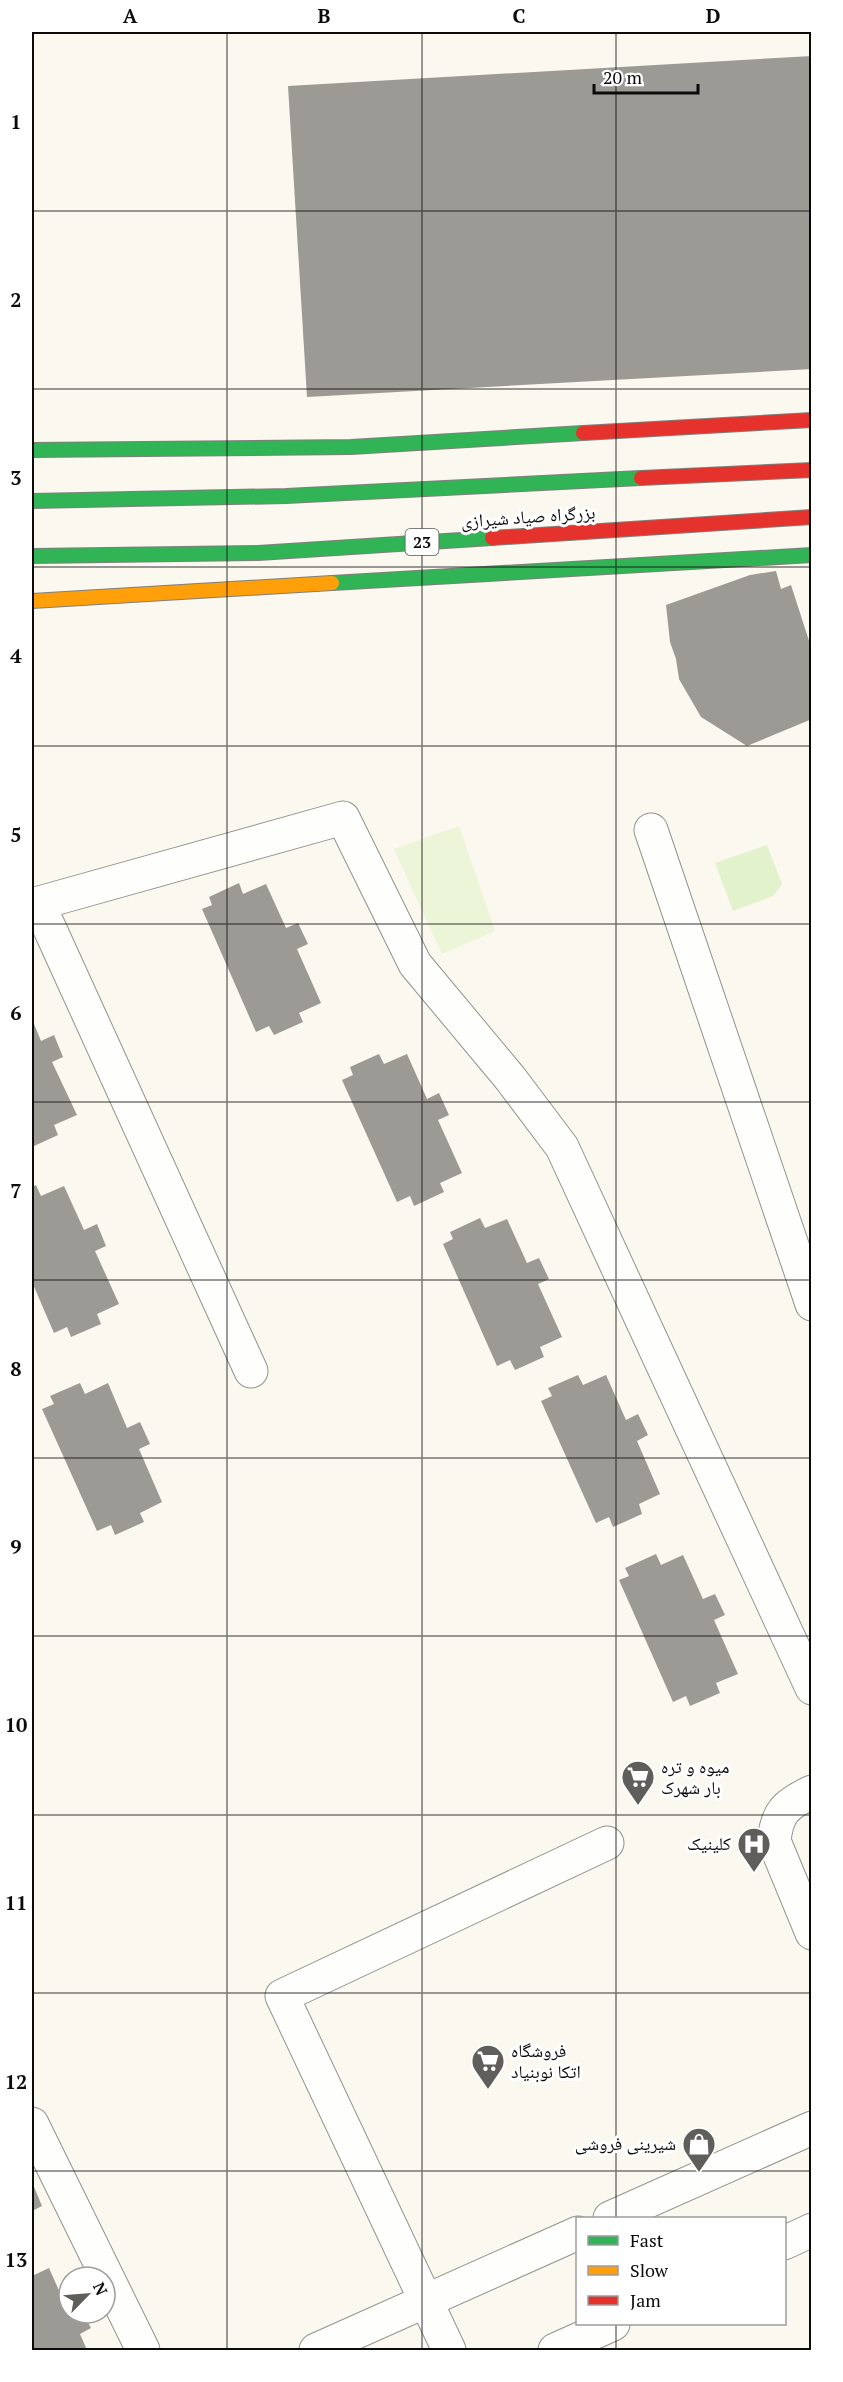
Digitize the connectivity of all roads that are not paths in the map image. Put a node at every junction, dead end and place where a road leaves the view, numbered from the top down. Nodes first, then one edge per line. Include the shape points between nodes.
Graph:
1 (812, 420) edge
2 (32, 450) edge
3 (812, 470) edge
4 (32, 501) edge
5 (812, 517) edge
6 (812, 555) edge
7 (32, 556) edge
8 (32, 601) edge
9 (651, 830) dead end
10 (35, 905) edge
11 (812, 1304) edge
12 (252, 1371) dead end
13 (812, 1688) edge
14 (812, 1792) edge
15 (607, 1843) dead end
16 (812, 1933) edge
17 (32, 2124) edge
18 (812, 2128) edge
19 (612, 2217) edge
20 (812, 2230) edge
21 (576, 2234) edge
22 (786, 2242) edge
23 (426, 2302) junction
24 (611, 2325) edge
25 (143, 2350) edge
26 (316, 2350) edge
27 (449, 2350) edge
28 (555, 2350) edge

1 - 2 highway via 351,447
3 - 4 highway, بزرگراه صیاد شیرازی via 286,496
5 - 7 highway, بزرگراه صیاد شیرازی / 23 via 258,553
6 - 8 highway
9 - 11 street
10 - 12 street
10 - 13 street via 343,818 415,964 562,1147
14 - 16 street via 792,1801 782,1812 775,1826 774,1841
15 - 23 street via 282,1996
17 - 25 street
18 - 19 street
20 - 22 street
21 - 23 street
23 - 26 street
23 - 27 street
24 - 28 street

